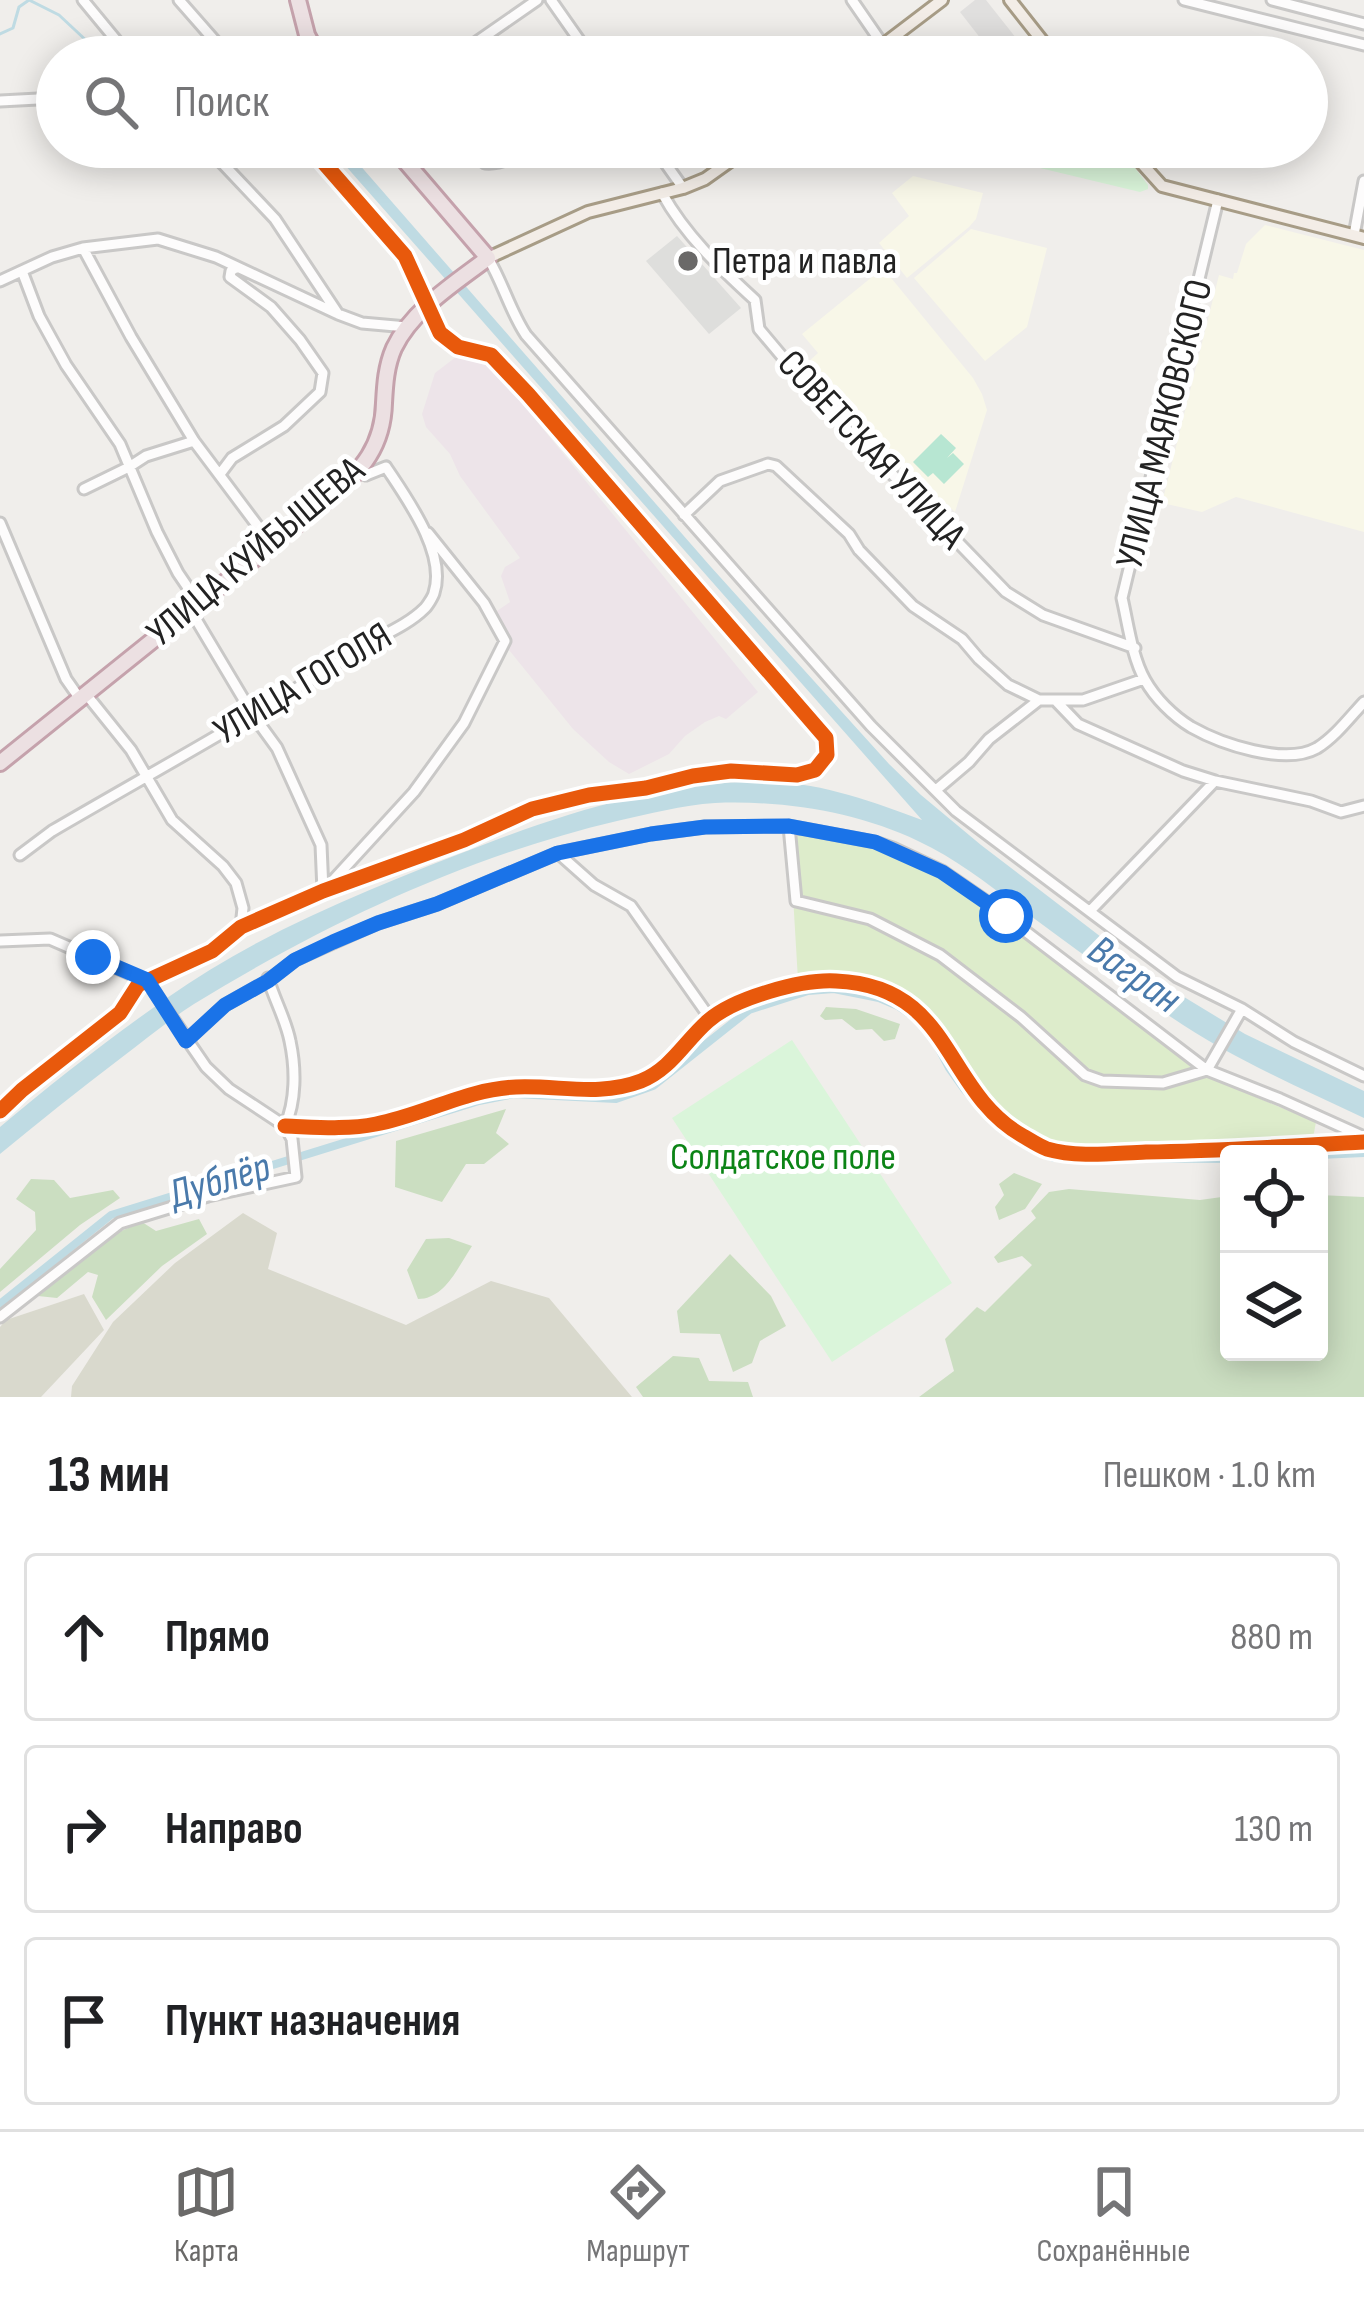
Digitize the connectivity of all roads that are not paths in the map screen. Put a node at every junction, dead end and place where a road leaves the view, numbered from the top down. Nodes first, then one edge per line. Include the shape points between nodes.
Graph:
1 (83, 0) edge
2 (178, 0) edge
3 (298, 0) edge
4 (537, 0) edge
5 (551, 0) edge
6 (852, 0) edge
7 (942, 0) edge
8 (1010, 0) edge
9 (1184, 0) edge
10 (1272, 0) edge
11 (1364, 24) edge
12 (113, 36) edge
13 (210, 36) edge
14 (308, 36) edge
15 (485, 36) edge
16 (576, 36) edge
17 (877, 36) edge
18 (895, 36) edge
19 (1038, 36) edge
20 (1364, 45) edge
21 (36, 99) edge
22 (0, 101) edge
23 (227, 168) edge
24 (328, 168) edge
25 (411, 168) edge
26 (669, 168) edge
27 (720, 168) edge
28 (1146, 168) edge
29 (1364, 182) edge
30 (683, 188) junction
31 (662, 193) junction
32 (1218, 200) junction
33 (1359, 237) edge
34 (83, 248) junction
35 (488, 258) junction
36 (237, 266) junction
37 (22, 271) junction
38 (0, 281) edge
39 (426, 307) junction
40 (338, 314) junction
41 (407, 327) junction
42 (194, 441) junction
43 (129, 467) junction
44 (359, 472) junction
45 (220, 475) junction
46 (84, 489) dead end
47 (684, 514) junction
48 (0, 524) edge
49 (426, 529) junction
50 (272, 545) junction
51 (195, 607) junction
52 (1135, 647) junction
53 (1144, 679) junction
54 (83, 696) junction
55 (1039, 700) junction
56 (1055, 700) junction
57 (1364, 702) edge
58 (253, 715) junction
59 (0, 763) edge
60 (148, 776) junction
61 (1216, 782) junction
62 (936, 790) junction
63 (1364, 806) edge
64 (789, 826) junction
65 (558, 853) junction
66 (20, 855) dead end
67 (323, 891) junction
68 (1090, 911) junction
69 (243, 930) junction
70 (0, 940) edge
71 (147, 980) junction
72 (268, 980) junction
73 (1240, 1013) junction
74 (710, 1018) junction
75 (186, 1041) junction
76 (1208, 1068) junction
77 (1364, 1076) edge
78 (0, 1111) edge
79 (285, 1126) junction
80 (1364, 1140) edge
81 (0, 1317) edge

1 - 12 street
2 - 13 street
3 - 14 highway
4 - 15 street
5 - 16 street
6 - 17 street
7 - 18 main road
8 - 19 main road
9 - 20 street
10 - 11 street
21 - 22 street
23 - 40 street via 275,219
24 - 39 street via 405,256
25 - 35 highway
26 - 30 street
27 - 30 main road
28 - 32 main road via 1162,186
29 - 33 street
30 - 31 main road
31 - 35 main road via 588,212
31 - 52 street, СОВЕТСКАЯ УЛИЦА via 714,262 755,300 759,329 832,416 1006,592 1043,615
32 - 33 main road
32 - 52 street, УЛИЦА МАЯКОВСКОГО via 1122,598
34 - 36 street via 158,239
34 - 37 street
34 - 42 street
35 - 39 highway, УЛИЦА КУЙБЫШЕВА
35 - 47 street via 526,335
36 - 40 street
36 - 45 street via 230,277 272,307 323,373 320,392
37 - 38 street
37 - 43 street via 39,316
39 - 41 highway, УЛИЦА КУЙБЫШЕВА
39 - 67 street via 440,333 491,355 528,394 826,737 827,754 815,770 797,775 712,773 532,809
40 - 41 street
41 - 44 highway, УЛИЦА КУЙБЫШЕВА via 387,368 377,445
42 - 43 street
42 - 45 street
43 - 46 street
43 - 51 street
44 - 49 street, УЛИЦА ГОГОЛЯ via 386,467
44 - 50 highway, УЛИЦА КУЙБЫШЕВА
45 - 50 street
47 - 55 street via 720,481 776,466 913,606 1008,685
47 - 62 street
48 - 54 street via 66,679
49 - 58 street, УЛИЦА ГОГОЛЯ via 436,575 427,607
49 - 67 street via 506,640 464,723 414,792
50 - 51 highway, УЛИЦА КУЙБЫШЕВА
51 - 54 highway, УЛИЦА КУЙБЫШЕВА
51 - 58 street
52 - 53 street, УЛИЦА МАЯКОВСКОГО
53 - 56 street via 1083,700
53 - 57 street via 1191,726 1278,756 1319,747
54 - 59 highway, УЛИЦА КУЙБЫШЕВА
54 - 60 street
55 - 56 street
55 - 62 street
56 - 61 street via 1078,724
58 - 60 street, УЛИЦА ГОГОЛЯ
58 - 67 street via 321,845
60 - 66 street, УЛИЦА ГОГОЛЯ
60 - 69 street via 172,820 236,883
61 - 63 street via 1341,812
61 - 68 street
62 - 68 street
64 - 65 street via 687,829
64 - 76 street via 875,842 942,872
64 - 76 street via 796,901 870,919 940,955 1085,1075 1162,1083
65 - 72 street via 333,942
65 - 74 street via 631,906
67 - 69 street
68 - 73 street
69 - 71 street
70 - 71 street via 50,939
71 - 75 street
71 - 78 street
72 - 75 street
72 - 79 street via 290,1041 294,1092
73 - 76 street
73 - 77 street
74 - 79 street via 660,1070 626,1086 515,1087 379,1124
74 - 80 street via 797,984 873,987 911,1004 1007,1126 1046,1149 1206,1151
75 - 79 street via 229,1089
76 - 80 street
79 - 81 street via 296,1177 120,1223

